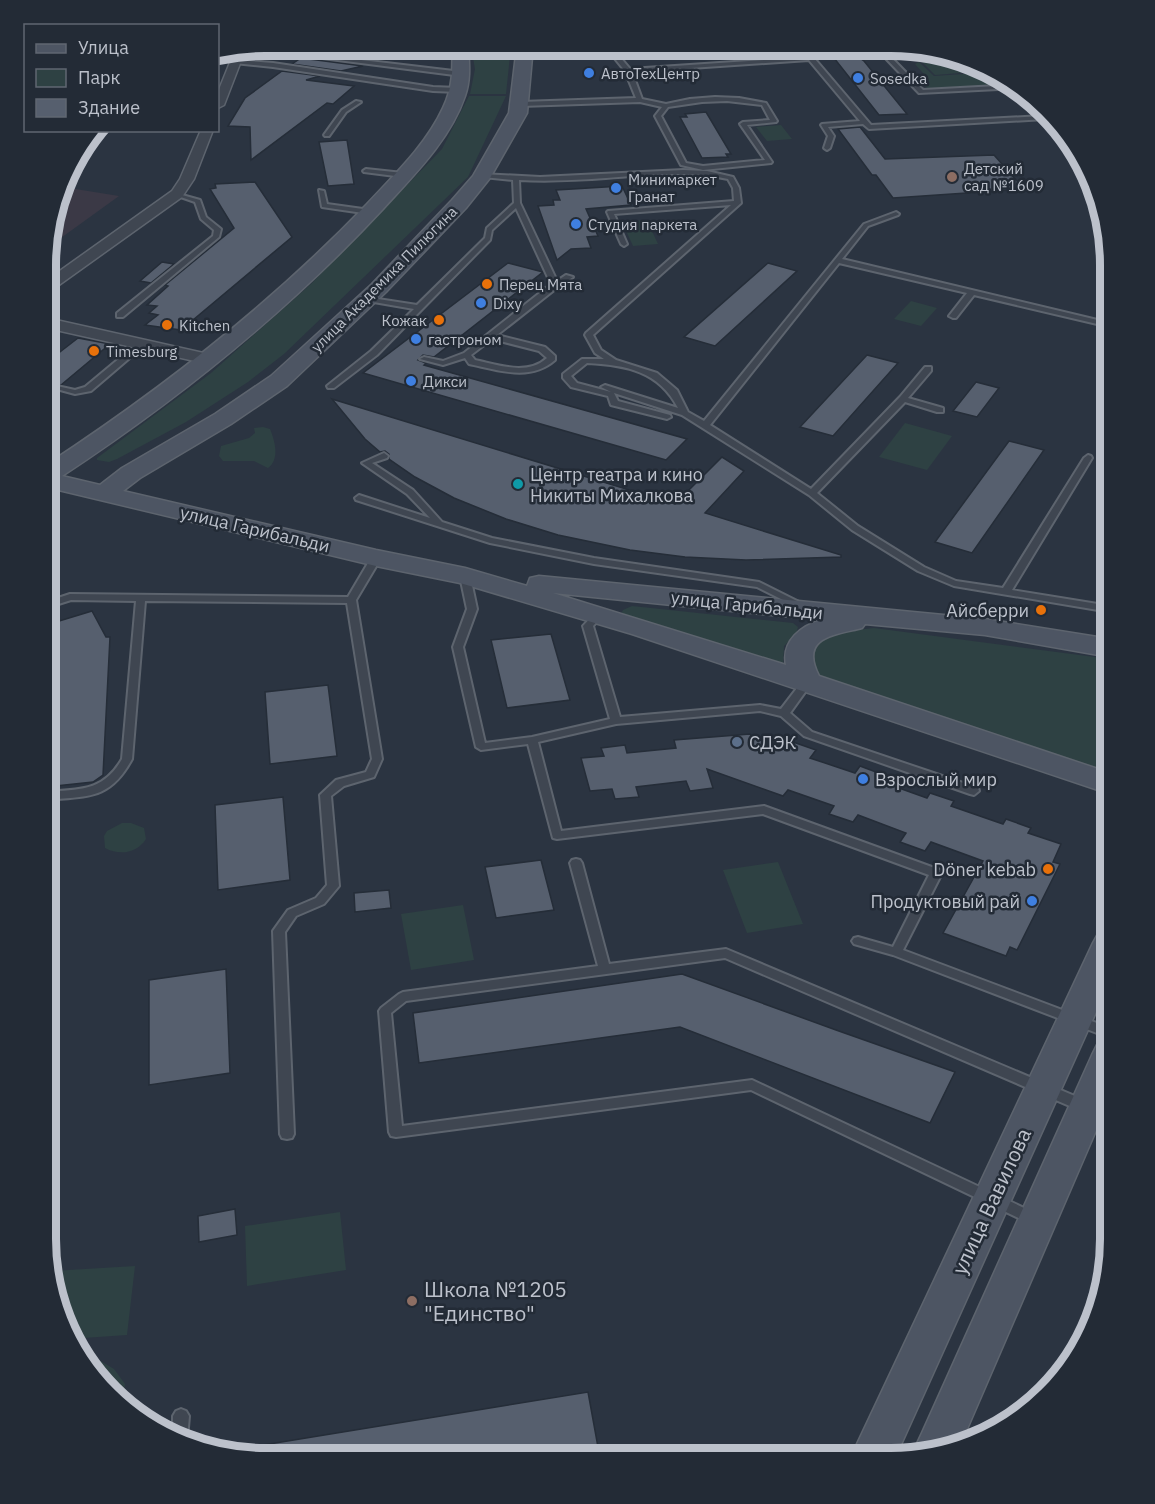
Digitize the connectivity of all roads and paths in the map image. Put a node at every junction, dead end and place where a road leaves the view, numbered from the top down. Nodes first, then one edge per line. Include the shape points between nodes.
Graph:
1 (284, 56) edge
2 (303, 56) edge
3 (460, 56) edge
4 (524, 56) edge
5 (616, 56) edge
6 (887, 56) edge
7 (238, 57) edge
8 (811, 58) joint
9 (236, 62) junction
10 (273, 65) junction
11 (419, 70) junction
12 (628, 71) junction
13 (382, 81) junction
14 (460, 82) junction
15 (410, 85) junction
16 (221, 87) edge
17 (374, 88) dead end
18 (1002, 88) edge
19 (640, 100) junction
20 (358, 102) dead end
21 (521, 104) junction
22 (666, 106) junction
23 (1039, 118) edge
24 (865, 122) junction
25 (206, 132) edge
26 (327, 135) dead end
27 (828, 148) dead end
28 (366, 171) dead end
29 (403, 175) junction
30 (483, 175) junction
31 (516, 181) junction
32 (321, 191) dead end
33 (177, 194) junction
34 (517, 203) junction
35 (738, 203) junction
36 (370, 212) junction
37 (897, 214) dead end
38 (624, 244) dead end
39 (837, 260) junction
40 (848, 263) junction
41 (851, 273) dead end
42 (569, 277) dead end
43 (56, 281) edge
44 (555, 285) junction
45 (972, 292) junction
46 (368, 299) junction
47 (419, 308) junction
48 (120, 315) dead end
49 (953, 316) dead end
50 (1100, 323) edge
51 (56, 329) edge
52 (491, 336) junction
53 (142, 344) junction
54 (379, 349) junction
55 (390, 351) dead end
56 (467, 355) junction
57 (208, 359) junction
58 (424, 359) dead end
59 (613, 362) junction
60 (928, 369) dead end
61 (331, 386) dead end
62 (605, 387) dead end
63 (57, 388) dead end
64 (903, 399) junction
65 (937, 406) dead end
66 (685, 413) junction
67 (667, 417) dead end
68 (706, 424) junction
69 (384, 456) dead end
70 (1088, 458) dead end
71 (56, 471) edge
72 (56, 481) edge
73 (105, 493) junction
74 (812, 493) junction
75 (359, 498) dead end
76 (441, 523) junction
77 (376, 558) junction
78 (465, 576) junction
79 (1006, 592) junction
80 (141, 598) junction
81 (351, 600) junction
82 (56, 602) edge
83 (1100, 607) edge
84 (813, 611) junction
85 (598, 615) junction
86 (885, 619) junction
87 (1100, 646) edge
88 (808, 681) junction
89 (784, 713) junction
90 (616, 721) junction
91 (532, 740) junction
92 (1099, 780) edge
93 (974, 790) dead end
94 (56, 795) edge
95 (576, 863) dead end
96 (858, 941) dead end
97 (896, 952) junction
98 (1099, 966) edge
99 (605, 970) junction
100 (1075, 1019) junction
101 (1099, 1028) edge
102 (1099, 1079) edge
103 (1043, 1088) junction
104 (1087, 1107) junction
105 (287, 1134) dead end
106 (992, 1199) junction
107 (1037, 1220) junction
108 (181, 1416) dead end
109 (180, 1431) edge
110 (940, 1442) edge
111 (877, 1448) edge

1 - 10 lane
2 - 11 lane
3 - 14 street
4 - 21 street, улица Академика Пилюгина
5 - 12 lane
6 - 18 lane via 921,92
7 - 9 street
8 - 12 lane
8 - 24 lane
9 - 10 lane
9 - 16 street
10 - 13 lane
11 - 14 lane
11 - 15 lane
12 - 19 lane
13 - 15 lane
13 - 17 lane
14 - 15 lane
14 - 29 street via 445,122
19 - 21 lane
19 - 22 lane
20 - 26 lane via 344,111
21 - 30 street, улица Академика Пилюгина
22 - 22 lane via 658,116 684,165 704,168 769,162 743,124 774,121 764,104 741,98 688,100
23 - 24 lane via 869,127
24 - 27 lane via 824,125 831,136
25 - 33 street
28 - 29 lane
29 - 36 street
30 - 31 lane
30 - 46 street, улица Академика Пилюгина
31 - 34 lane
31 - 35 lane via 712,173 731,178
32 - 36 lane via 324,206
33 - 43 street
33 - 48 lane via 198,201 203,218 218,230 216,237
34 - 44 lane
34 - 47 lane via 489,229 488,239
35 - 38 lane via 610,212
35 - 59 lane via 589,335 598,351
36 - 57 street via 312,271
37 - 39 lane via 866,225
39 - 40 lane
39 - 68 lane
40 - 41 lane
40 - 45 lane
42 - 44 lane
44 - 52 lane
45 - 49 lane
45 - 50 lane
46 - 47 lane
46 - 73 street, улица Академика Пилюгина via 279,381 223,420 130,473
47 - 54 lane
51 - 53 street
52 - 56 lane
52 - 56 lane via 542,349 552,358 544,367 522,372 472,362
53 - 57 street
53 - 63 lane via 88,389 75,392
54 - 55 lane
54 - 61 lane
56 - 58 lane via 443,363
57 - 71 street
59 - 66 lane via 654,375 675,392
59 - 67 lane via 585,361 566,376 574,385 611,394 614,403
60 - 64 lane
62 - 66 lane
64 - 65 lane
64 - 74 lane
66 - 68 lane
68 - 74 lane
69 - 76 lane via 366,463 410,492
70 - 79 lane
72 - 73 street, улица Гарибальди
73 - 77 street, улица Гарибальди
74 - 79 lane via 855,528 921,569 954,583
75 - 76 lane
76 - 84 lane via 490,540 594,561 759,585
77 - 78 street, улица Гарибальди
77 - 81 lane
78 - 84 street, улица Гарибальди
78 - 85 street, улица Гарибальди
78 - 91 lane via 472,609 458,647 481,747
79 - 83 lane
80 - 81 lane
80 - 82 lane via 70,597
80 - 94 lane via 127,759 121,773 110,785 96,791
81 - 105 lane via 377,759 370,774 340,783 325,795 333,886 320,901 292,913 279,931
84 - 86 street, улица Гарибальди
85 - 88 street, улица Гарибальди
85 - 90 lane via 588,626
86 - 87 street, улица Гарибальди via 985,627
86 - 88 street, улица Гарибальди via 823,627 807,639 799,653
88 - 89 lane
88 - 92 street, улица Гарибальди
89 - 90 lane via 760,708
89 - 93 lane via 808,734
90 - 91 lane
91 - 97 lane via 557,835 764,810 936,873
95 - 99 lane
96 - 97 lane
97 - 100 lane
98 - 100 street, улица Вавилова
99 - 103 lane via 726,953
99 - 106 lane via 403,998 394,1004 385,1011 396,1132 752,1085
100 - 101 lane
100 - 103 street, улица Вавилова
102 - 104 street
103 - 104 lane
103 - 106 street, улица Вавилова
104 - 107 street
106 - 107 lane
106 - 111 street, улица Вавилова
107 - 110 street
108 - 109 lane

